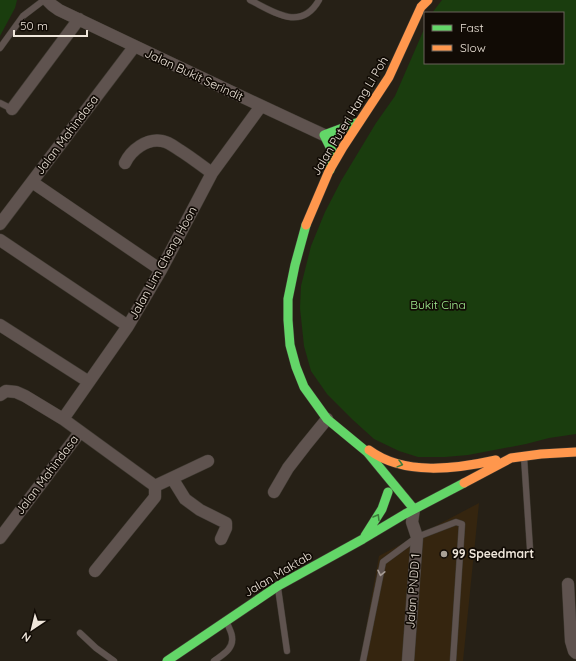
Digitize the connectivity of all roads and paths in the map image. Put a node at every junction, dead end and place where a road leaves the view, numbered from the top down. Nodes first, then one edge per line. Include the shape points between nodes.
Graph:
1 (45, 0) edge
2 (250, 0) edge
3 (319, 0) edge
4 (428, 0) edge
5 (423, 4) edge
6 (79, 19) junction
7 (134, 46) junction
8 (0, 48) edge
9 (0, 103) edge
10 (261, 106) junction
11 (12, 108) joint
12 (359, 122) junction
13 (324, 135) junction
14 (343, 147) junction
15 (125, 163) dead end
16 (329, 171) junction
17 (212, 173) junction
18 (32, 182) junction
19 (0, 224) edge
20 (0, 240) edge
21 (161, 270) junction
22 (0, 325) edge
23 (128, 326) junction
24 (89, 382) junction
25 (0, 395) edge
26 (63, 419) junction
27 (327, 419) junction
28 (80, 432) junction
29 (353, 441) junction
30 (576, 452) edge
31 (524, 456) junction
32 (511, 458) junction
33 (208, 462) dead end
34 (172, 478) junction
35 (155, 486) junction
36 (384, 486) junction
37 (274, 492) dead end
38 (406, 511) junction
39 (417, 537) junction
40 (0, 538) edge
41 (221, 539) dead end
42 (363, 539) junction
43 (530, 549) dead end
44 (95, 571) dead end
45 (568, 584) dead end
46 (278, 586) junction
47 (226, 621) junction
48 (80, 633) dead end
49 (287, 651) dead end
50 (576, 653) edge
51 (114, 661) edge
52 (167, 661) edge
53 (214, 661) edge
54 (363, 661) edge
55 (408, 661) edge
56 (453, 661) edge

1 - 6 street, Jalan Bukit Serindit via 58,10
1 - 8 lane via 23,16
2 - 3 lane via 288,18 306,15 315,8
4 - 5 street, Jalan Puteri Hang Li Poh
5 - 12 street, Jalan Puteri Hang Li Poh via 389,77
6 - 7 street, Jalan Bukit Serindit
6 - 11 street
7 - 10 street, Jalan Bukit Serindit
7 - 18 street, Jalan Mahindasa
9 - 11 lane
10 - 13 street, Jalan Bukit Serindit
10 - 17 street, Jalan Lim Cheng Hoon
12 - 13 street
12 - 14 street, Jalan Puteri Hang Li Poh
13 - 14 street, Jalan Bukit Serindit
13 - 16 street via 332,151
14 - 16 street, Jalan Puteri Hang Li Poh
15 - 17 street via 132,152 141,146 151,141 162,141 172,145
16 - 27 street, Jalan Puteri Hang Li Poh via 305,226 288,299 290,345 296,367 304,387
17 - 21 street, Jalan Lim Cheng Hoon
18 - 19 street, Jalan Mahindasa
18 - 21 street
20 - 23 street
21 - 23 street, Jalan Lim Cheng Hoon
22 - 24 street
23 - 24 street, Jalan Lim Cheng Hoon
24 - 26 street, Jalan Lim Cheng Hoon
25 - 26 street, Jalan Mahindasa via 6,391 16,392
26 - 28 street, Jalan Mahindasa
27 - 29 street, Jalan Puteri Hang Li Poh
27 - 37 street via 288,468
28 - 35 street, Jalan Mahindasa
28 - 40 street, Jalan Mahindasa
29 -> 32 street via 381,458 413,467 458,467
29 - 36 street, Jalan Puteri Hang Li Poh
29 - 38 street, Jalan Puteri Hang Li Poh via 367,452
30 - 31 street
31 - 32 street
31 - 43 lane
32 - 38 street
33 - 34 street
34 - 35 street
34 - 41 street via 185,499 226,523
35 - 44 street via 155,497
36 - 38 street, Jalan Puteri Hang Li Poh
42 -> 36 street via 382,509
38 - 39 street, Jalan PNDD 1
38 - 42 street, Jalan Maktab
39 -> 54 lane via 384,562
39 - 55 street, Jalan PNDD 1
39 - 56 lane via 456,522 462,524
42 - 46 street, Jalan Maktab
45 - 50 street via 570,641
46 - 47 street, Jalan Maktab
46 - 49 lane
47 - 52 street, Jalan Maktab via 179,656
47 - 53 lane via 232,644
48 - 51 lane

